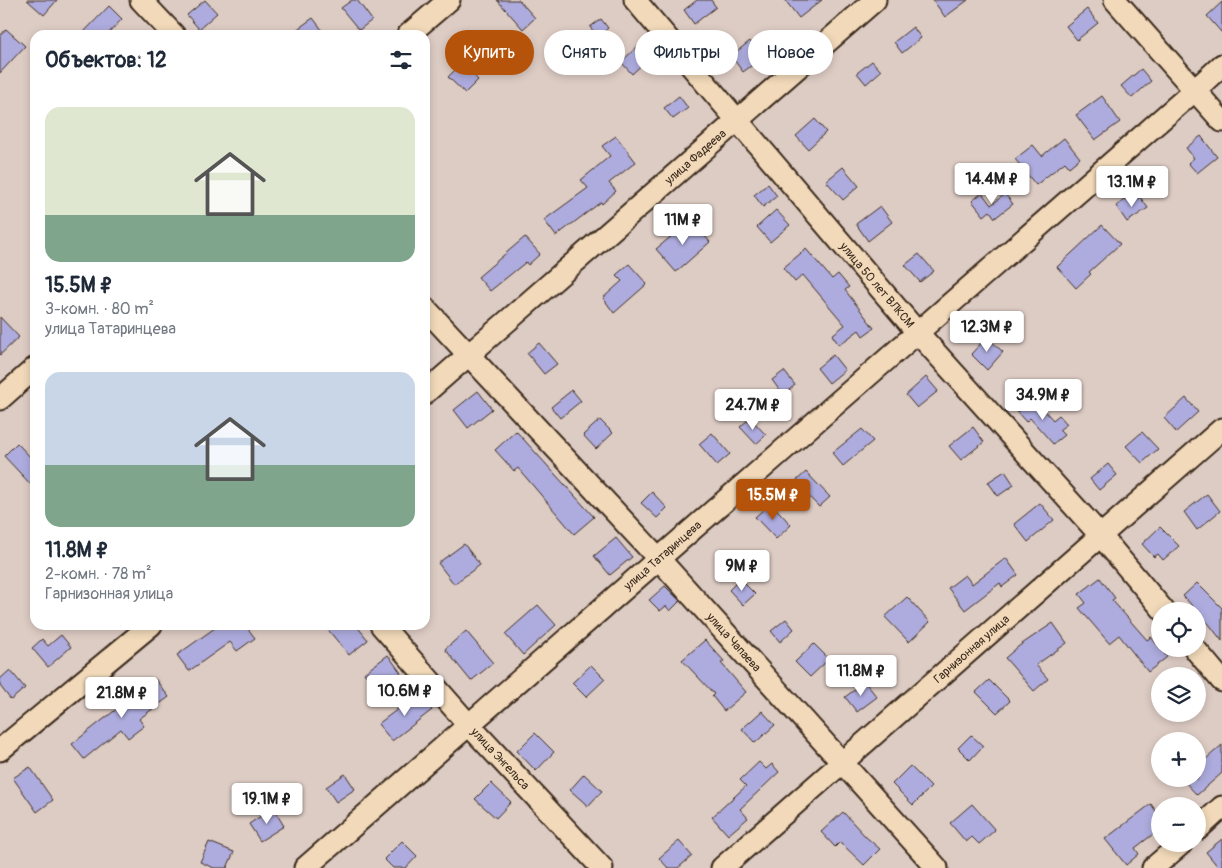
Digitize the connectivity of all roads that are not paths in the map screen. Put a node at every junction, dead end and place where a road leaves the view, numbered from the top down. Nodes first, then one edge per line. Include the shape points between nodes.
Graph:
1 (141, 0) edge
2 (449, 0) edge
3 (635, 0) edge
4 (875, 0) edge
5 (1115, 0) edge
6 (169, 30) edge
7 (414, 30) edge
8 (1222, 64) edge
9 (1195, 90) junction
10 (737, 121) junction
11 (1222, 121) edge
12 (430, 314) edge
13 (918, 332) junction
14 (468, 356) junction
15 (30, 372) edge
16 (430, 389) edge
17 (0, 399) edge
18 (1222, 429) edge
19 (1101, 536) junction
20 (659, 558) junction
21 (1156, 602) edge
22 (145, 630) edge
23 (385, 630) edge
24 (1202, 657) edge
25 (1222, 682) edge
26 (468, 724) junction
27 (0, 750) edge
28 (842, 761) junction
29 (1222, 807) edge
30 (1206, 822) edge
31 (1171, 852) edge
32 (305, 868) edge
33 (602, 868) edge
34 (722, 868) edge
35 (937, 868) edge
36 (1153, 868) edge

1 - 6 street
2 - 7 street
3 - 10 street, улица 50 лет ВЛКСМ
4 - 10 street, улица Фадеева
5 - 9 street
8 - 9 street, улица Татаринцева
9 - 11 street
9 - 13 street, улица Татаринцева
10 - 13 street, улица 50 лет ВЛКСМ
10 - 14 street, улица Фадеева
12 - 14 street, улица Чапаева
13 - 19 street, улица 50 лет ВЛКСМ
13 - 20 street, улица Татаринцева
14 - 16 street, улица Фадеева
14 - 20 street, улица Чапаева
15 - 17 street
18 - 19 street, Гарнизонная улица
19 - 21 street, улица 50 лет ВЛКСМ
19 - 28 street, Гарнизонная улица
20 - 26 street, улица Татаринцева
20 - 28 street, улица Чапаева
22 - 27 street
23 - 26 street, улица Энгельса
24 - 25 street
26 - 32 street, улица Татаринцева
26 - 33 street, улица Энгельса
28 - 34 street, Гарнизонная улица
28 - 35 street, улица Чапаева
29 - 30 street
31 - 36 street

